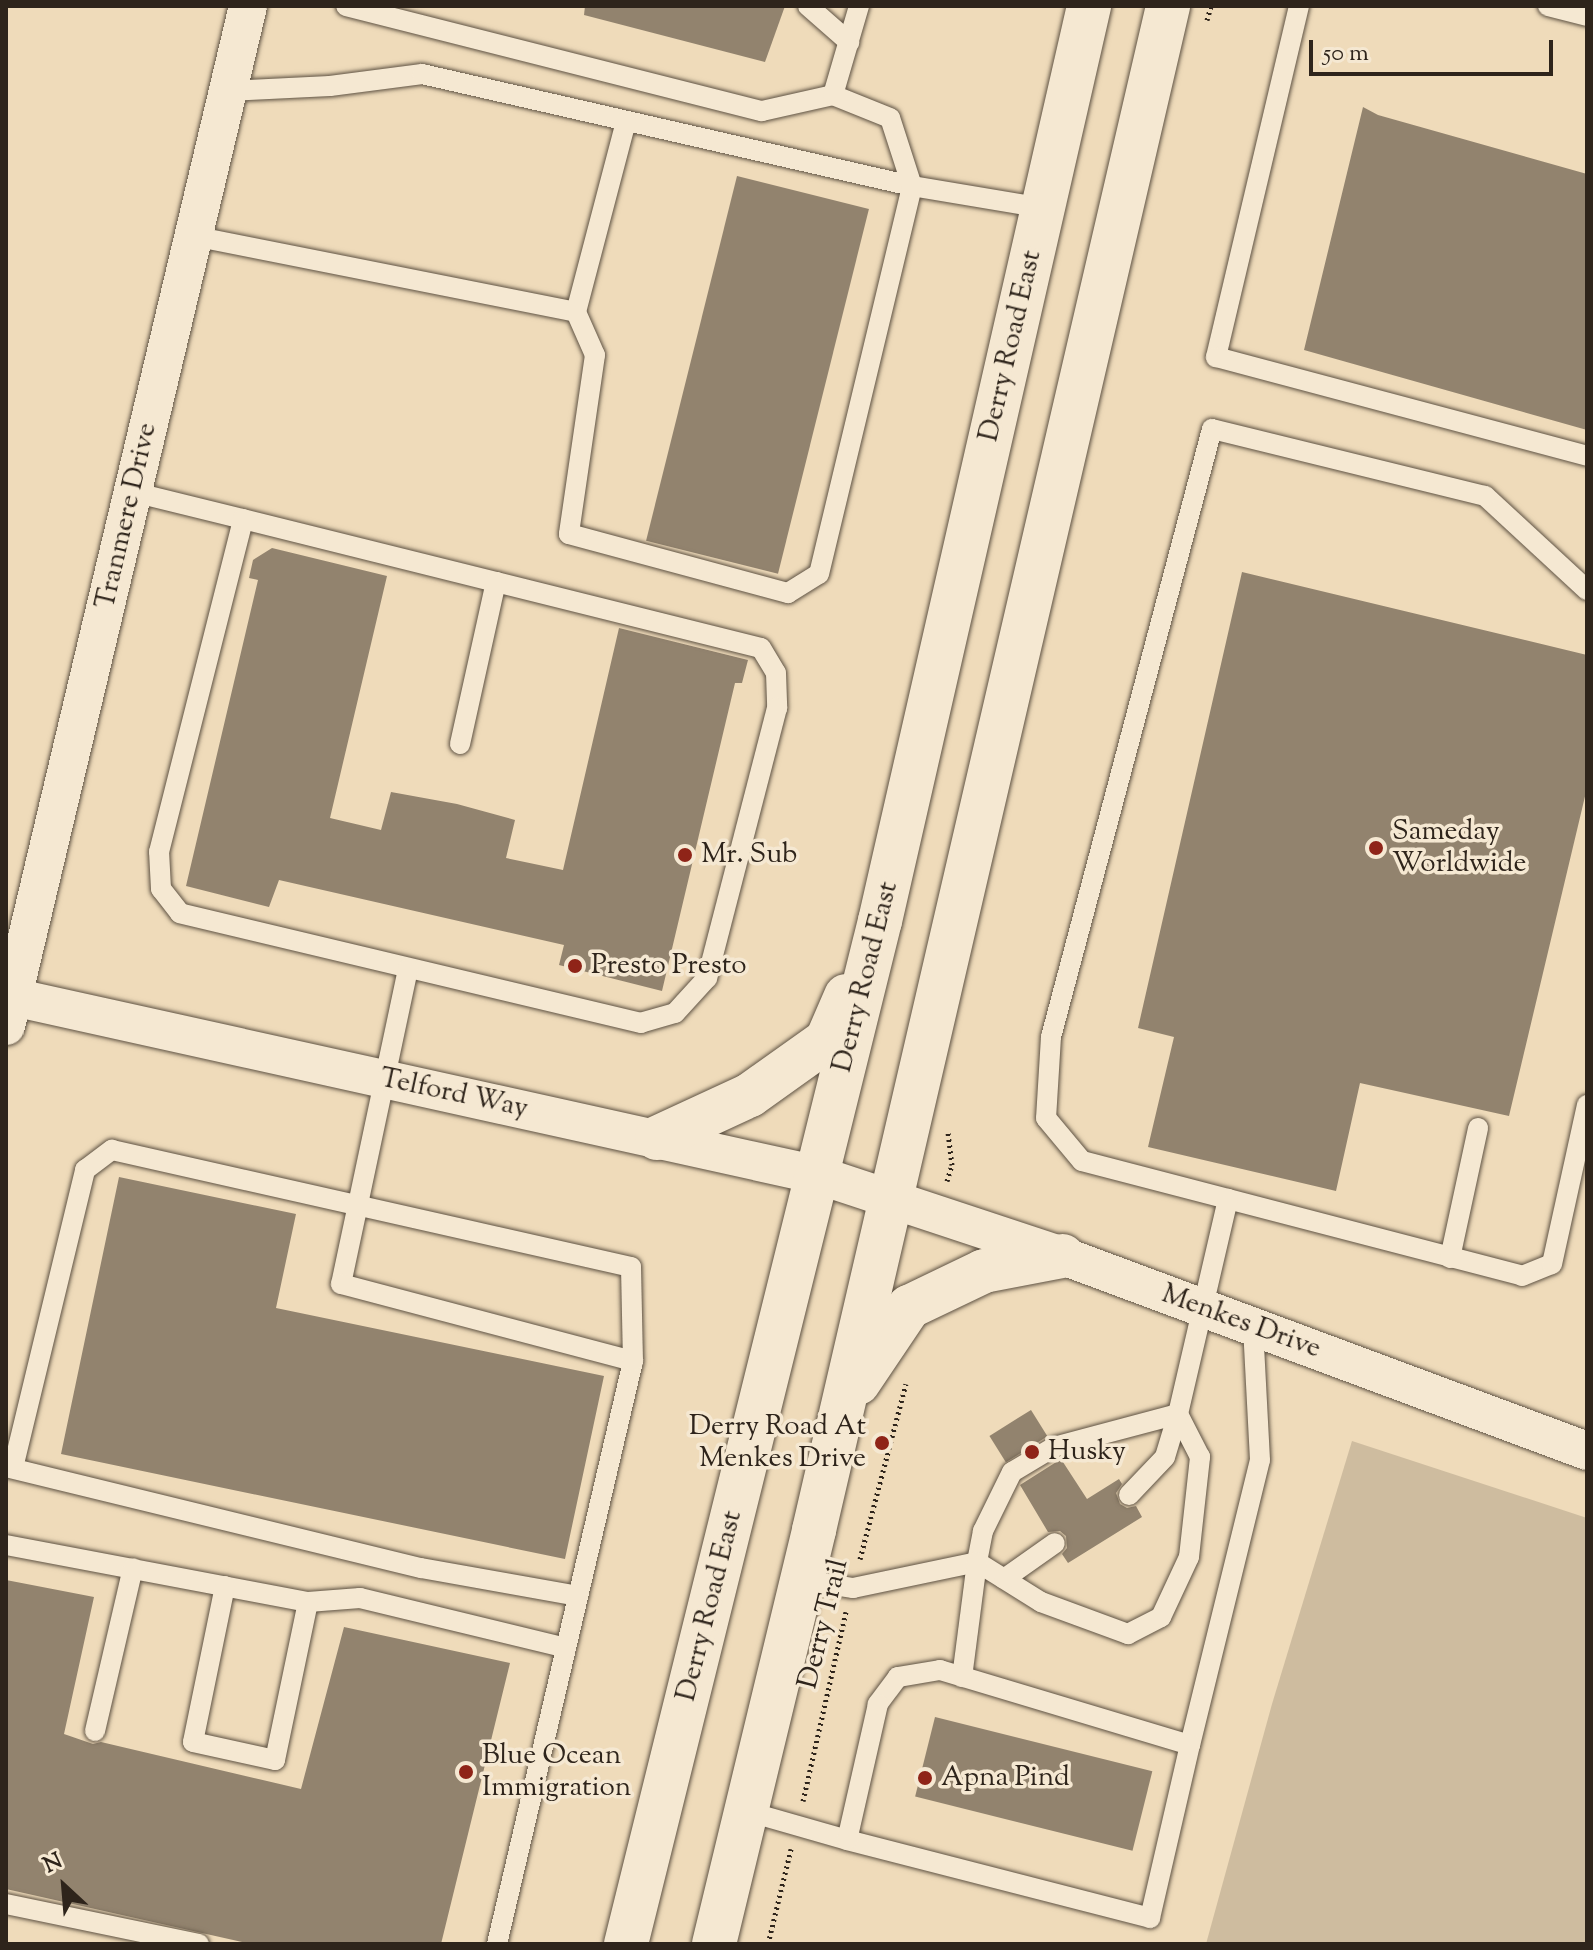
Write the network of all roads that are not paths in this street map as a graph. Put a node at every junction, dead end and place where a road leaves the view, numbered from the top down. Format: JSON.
{"nodes":[{"id":1,"x":248,"y":6,"type":"edge"},
{"id":2,"x":808,"y":6,"type":"edge"},
{"id":3,"x":859,"y":6,"type":"edge"},
{"id":4,"x":1089,"y":6,"type":"edge"},
{"id":5,"x":1168,"y":6,"type":"edge"},
{"id":6,"x":1299,"y":6,"type":"edge"},
{"id":7,"x":1548,"y":6,"type":"edge"},
{"id":8,"x":358,"y":7,"type":"edge"},
{"id":9,"x":1587,"y":16,"type":"edge"},
{"id":10,"x":849,"y":42,"type":"junction"},
{"id":11,"x":228,"y":91,"type":"junction"},
{"id":12,"x":833,"y":95,"type":"junction"},
{"id":13,"x":626,"y":121,"type":"junction"},
{"id":14,"x":912,"y":186,"type":"junction"},
{"id":15,"x":1043,"y":208,"type":"junction"},
{"id":16,"x":193,"y":236,"type":"junction"},
{"id":17,"x":576,"y":312,"type":"junction"},
{"id":18,"x":1587,"y":456,"type":"edge"},
{"id":19,"x":133,"y":492,"type":"junction"},
{"id":20,"x":243,"y":519,"type":"junction"},
{"id":21,"x":496,"y":582,"type":"junction"},
{"id":22,"x":1587,"y":590,"type":"edge"},
{"id":23,"x":460,"y":744,"type":"dead end"},
{"id":24,"x":880,"y":921,"type":"junction"},
{"id":25,"x":408,"y":969,"type":"junction"},
{"id":26,"x":10,"y":1012,"type":"edge"},
{"id":27,"x":385,"y":1079,"type":"junction"},
{"id":28,"x":1587,"y":1105,"type":"edge"},
{"id":29,"x":1478,"y":1128,"type":"dead end"},
{"id":30,"x":657,"y":1138,"type":"junction"},
{"id":31,"x":818,"y":1175,"type":"junction"},
{"id":32,"x":1228,"y":1199,"type":"junction"},
{"id":33,"x":891,"y":1201,"type":"junction"},
{"id":34,"x":357,"y":1208,"type":"junction"},
{"id":35,"x":1063,"y":1256,"type":"junction"},
{"id":36,"x":1450,"y":1258,"type":"junction"},
{"id":37,"x":1201,"y":1307,"type":"junction"},
{"id":38,"x":1253,"y":1327,"type":"junction"},
{"id":39,"x":633,"y":1361,"type":"junction"},
{"id":40,"x":842,"y":1409,"type":"junction"},
{"id":41,"x":1178,"y":1414,"type":"junction"},
{"id":42,"x":1587,"y":1451,"type":"edge"},
{"id":43,"x":9,"y":1468,"type":"edge"},
{"id":44,"x":1129,"y":1495,"type":"dead end"},
{"id":45,"x":1055,"y":1543,"type":"dead end"},
{"id":46,"x":6,"y":1545,"type":"edge"},
{"id":47,"x":977,"y":1562,"type":"junction"},
{"id":48,"x":133,"y":1568,"type":"junction"},
{"id":49,"x":1004,"y":1579,"type":"junction"},
{"id":50,"x":802,"y":1580,"type":"junction"},
{"id":51,"x":225,"y":1586,"type":"junction"},
{"id":52,"x":578,"y":1596,"type":"junction"},
{"id":53,"x":308,"y":1602,"type":"junction"},
{"id":54,"x":566,"y":1648,"type":"junction"},
{"id":55,"x":962,"y":1677,"type":"junction"},
{"id":56,"x":95,"y":1731,"type":"dead end"},
{"id":57,"x":1190,"y":1745,"type":"junction"},
{"id":58,"x":746,"y":1811,"type":"junction"},
{"id":59,"x":847,"y":1840,"type":"junction"},
{"id":60,"x":6,"y":1904,"type":"edge"},
{"id":61,"x":199,"y":1944,"type":"edge"},
{"id":62,"x":497,"y":1944,"type":"edge"},
{"id":63,"x":626,"y":1944,"type":"edge"},
{"id":64,"x":714,"y":1944,"type":"edge"}],
"edges":[{"from":1,"to":11,"type":"street","name":"Tranmere Drive"},
{"from":2,"to":10,"type":"lane"},
{"from":3,"to":10,"type":"lane"},
{"from":4,"to":15,"type":"main road","name":"Derry Road East"},
{"from":5,"to":33,"type":"main road"},
{"from":6,"to":18,"type":"lane"},
{"from":7,"to":9,"type":"lane"},
{"from":8,"to":12,"type":"lane"},
{"from":10,"to":12,"type":"lane"},
{"from":11,"to":13,"type":"lane"},
{"from":11,"to":16,"type":"street","name":"Tranmere Drive"},
{"from":12,"to":14,"type":"lane"},
{"from":13,"to":14,"type":"lane"},
{"from":13,"to":17,"type":"lane"},
{"from":14,"to":15,"type":"lane"},
{"from":14,"to":17,"type":"lane"},
{"from":15,"to":24,"type":"main road","name":"Derry Road East"},
{"from":16,"to":17,"type":"lane"},
{"from":16,"to":19,"type":"street","name":"Tranmere Drive"},
{"from":19,"to":20,"type":"lane"},
{"from":19,"to":26,"type":"street","name":"Tranmere Drive"},
{"from":20,"to":21,"type":"lane"},
{"from":20,"to":25,"type":"lane"},
{"from":21,"to":23,"type":"lane"},
{"from":21,"to":25,"type":"lane"},
{"from":22,"to":32,"type":"lane"},
{"from":24,"to":30,"type":"main road"},
{"from":24,"to":31,"type":"main road","name":"Derry Road East"},
{"from":25,"to":27,"type":"lane"},
{"from":26,"to":27,"type":"street","name":"Telford Way"},
{"from":27,"to":30,"type":"street","name":"Telford Way"},
{"from":27,"to":34,"type":"lane"},
{"from":28,"to":36,"type":"lane"},
{"from":29,"to":36,"type":"lane"},
{"from":30,"to":31,"type":"street","name":"Telford Way"},
{"from":31,"to":33,"type":"street","name":"Telford Way"},
{"from":31,"to":63,"type":"main road","name":"Derry Road East"},
{"from":32,"to":36,"type":"lane"},
{"from":32,"to":37,"type":"lane"},
{"from":33,"to":35,"type":"street","name":"Menkes Drive"},
{"from":33,"to":40,"type":"main road"},
{"from":34,"to":39,"type":"lane"},
{"from":34,"to":39,"type":"lane"},
{"from":34,"to":43,"type":"lane"},
{"from":35,"to":37,"type":"street","name":"Menkes Drive"},
{"from":35,"to":40,"type":"main road"},
{"from":37,"to":38,"type":"street","name":"Menkes Drive"},
{"from":37,"to":41,"type":"lane"},
{"from":38,"to":42,"type":"street","name":"Menkes Drive"},
{"from":38,"to":57,"type":"lane"},
{"from":39,"to":52,"type":"lane"},
{"from":40,"to":50,"type":"main road"},
{"from":41,"to":44,"type":"lane"},
{"from":41,"to":47,"type":"lane"},
{"from":41,"to":49,"type":"lane"},
{"from":43,"to":52,"type":"lane"},
{"from":45,"to":49,"type":"lane"},
{"from":46,"to":48,"type":"lane"},
{"from":47,"to":49,"type":"lane"},
{"from":47,"to":50,"type":"lane"},
{"from":47,"to":55,"type":"lane"},
{"from":48,"to":51,"type":"lane"},
{"from":48,"to":56,"type":"lane"},
{"from":50,"to":58,"type":"main road"},
{"from":51,"to":53,"type":"lane"},
{"from":51,"to":53,"type":"lane"},
{"from":52,"to":54,"type":"lane"},
{"from":53,"to":54,"type":"lane"},
{"from":54,"to":62,"type":"lane"},
{"from":55,"to":57,"type":"lane"},
{"from":55,"to":59,"type":"lane"},
{"from":57,"to":59,"type":"lane"},
{"from":58,"to":59,"type":"lane"},
{"from":58,"to":64,"type":"main road"},
{"from":60,"to":61,"type":"lane"}]}
